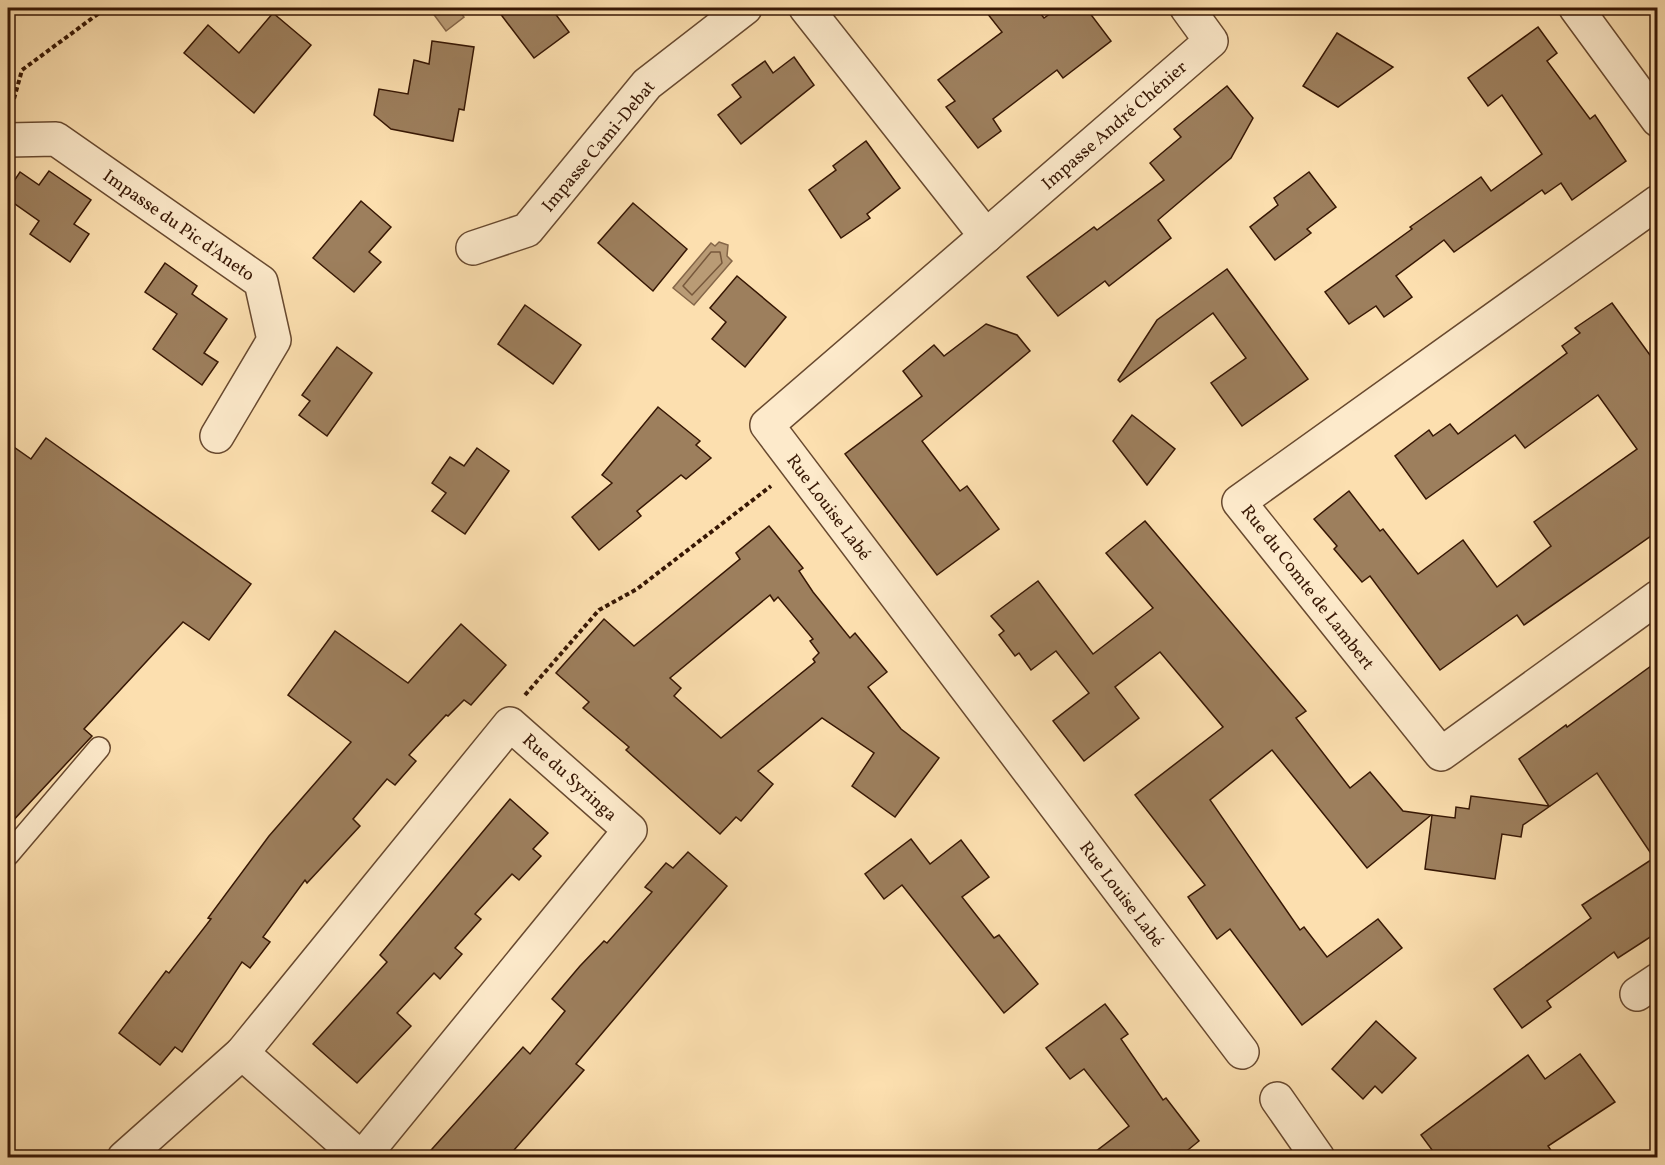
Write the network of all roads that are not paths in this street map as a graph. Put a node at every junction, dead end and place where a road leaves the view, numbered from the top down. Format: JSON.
{"nodes":[{"id":1,"x":745,"y":8,"type":"edge"},
{"id":2,"x":806,"y":8,"type":"edge"},
{"id":3,"x":1187,"y":8,"type":"edge"},
{"id":4,"x":1576,"y":8,"type":"edge"},
{"id":5,"x":1658,"y":120,"type":"edge"},
{"id":6,"x":9,"y":127,"type":"edge"},
{"id":7,"x":1658,"y":202,"type":"edge"},
{"id":8,"x":986,"y":236,"type":"junction"},
{"id":9,"x":473,"y":248,"type":"dead end"},
{"id":10,"x":217,"y":436,"type":"dead end"},
{"id":11,"x":1658,"y":597,"type":"edge"},
{"id":12,"x":99,"y":748,"type":"dead end"},
{"id":13,"x":8,"y":855,"type":"edge"},
{"id":14,"x":1242,"y":1052,"type":"dead end"},
{"id":15,"x":242,"y":1053,"type":"junction"},
{"id":16,"x":1277,"y":1099,"type":"dead end"},
{"id":17,"x":124,"y":1158,"type":"edge"},
{"id":18,"x":361,"y":1158,"type":"edge"},
{"id":19,"x":1318,"y":1158,"type":"edge"}],
"edges":[{"from":1,"to":9,"type":"street","name":"Impasse Cami-Debat"},
{"from":2,"to":8,"type":"street"},
{"from":3,"to":8,"type":"street","name":"Impasse André Chénier"},
{"from":4,"to":5,"type":"street"},
{"from":6,"to":10,"type":"street","name":"Impasse du Pic d'Aneto"},
{"from":7,"to":11,"type":"street","name":"Rue du Comte de Lambert"},
{"from":8,"to":14,"type":"street","name":"Rue Louise Labé"},
{"from":12,"to":13,"type":"lane"},
{"from":15,"to":17,"type":"street","name":"Rue du Syringa"},
{"from":15,"to":18,"type":"street","name":"Rue du Syringa"},
{"from":15,"to":18,"type":"street","name":"Rue du Syringa"},
{"from":16,"to":19,"type":"street"}]}
